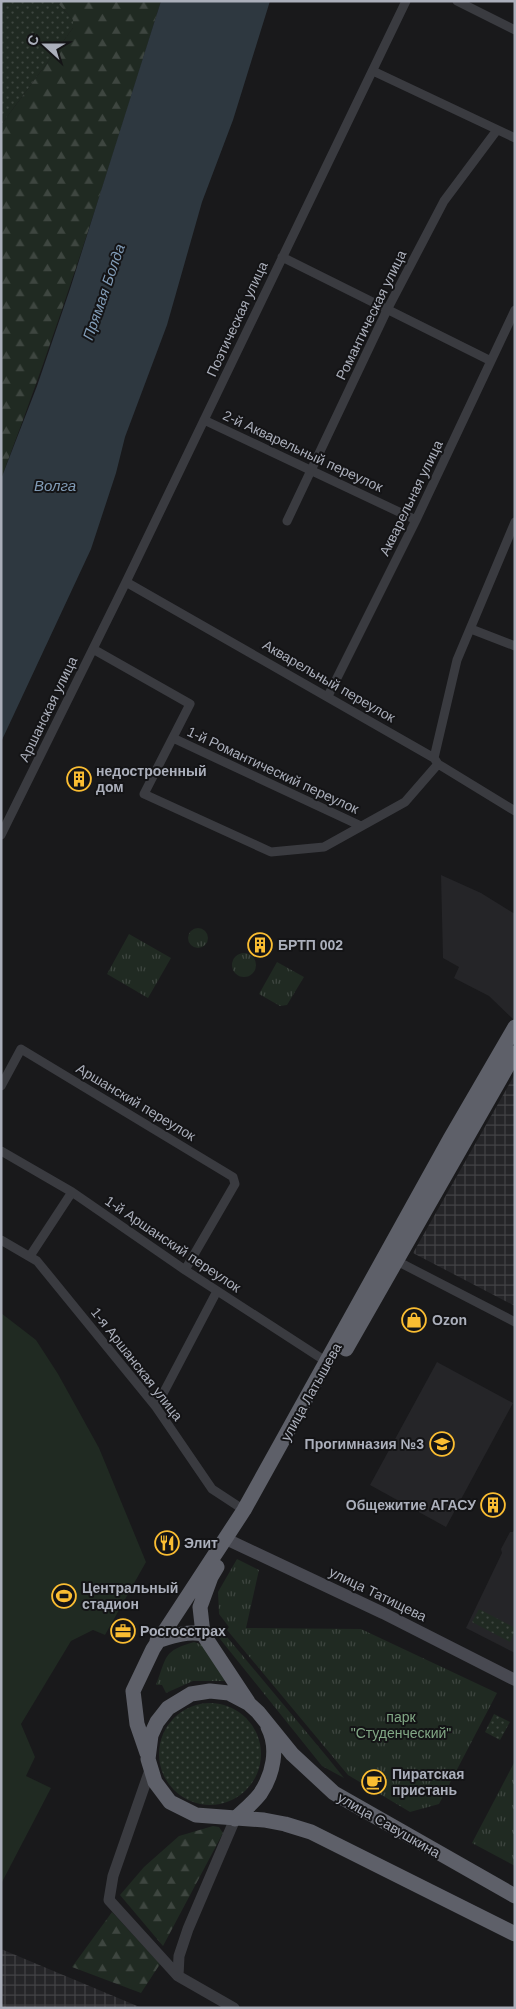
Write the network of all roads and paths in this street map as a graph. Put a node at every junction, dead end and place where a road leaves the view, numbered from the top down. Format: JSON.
{"nodes":[{"id":1,"x":406,"y":1,"type":"edge"},
{"id":2,"x":457,"y":1,"type":"edge"},
{"id":3,"x":515,"y":30,"type":"edge"},
{"id":4,"x":373,"y":71,"type":"junction"},
{"id":5,"x":497,"y":130,"type":"junction"},
{"id":6,"x":515,"y":138,"type":"edge"},
{"id":7,"x":282,"y":257,"type":"junction"},
{"id":8,"x":388,"y":310,"type":"junction"},
{"id":9,"x":515,"y":310,"type":"edge"},
{"id":10,"x":491,"y":361,"type":"junction"},
{"id":11,"x":204,"y":420,"type":"junction"},
{"id":12,"x":311,"y":471,"type":"junction"},
{"id":13,"x":416,"y":520,"type":"junction"},
{"id":14,"x":287,"y":521,"type":"dead end"},
{"id":15,"x":515,"y":522,"type":"edge"},
{"id":16,"x":126,"y":582,"type":"junction"},
{"id":17,"x":470,"y":629,"type":"junction"},
{"id":18,"x":515,"y":646,"type":"edge"},
{"id":19,"x":93,"y":648,"type":"junction"},
{"id":20,"x":328,"y":696,"type":"junction"},
{"id":21,"x":173,"y":738,"type":"junction"},
{"id":22,"x":436,"y":761,"type":"junction"},
{"id":23,"x":515,"y":811,"type":"edge"},
{"id":24,"x":361,"y":826,"type":"junction"},
{"id":25,"x":1,"y":835,"type":"edge"},
{"id":26,"x":515,"y":1026,"type":"edge"},
{"id":27,"x":515,"y":1054,"type":"edge"},
{"id":28,"x":1,"y":1086,"type":"edge"},
{"id":29,"x":1,"y":1151,"type":"edge"},
{"id":30,"x":72,"y":1192,"type":"junction"},
{"id":31,"x":1,"y":1240,"type":"edge"},
{"id":32,"x":30,"y":1256,"type":"junction"},
{"id":33,"x":392,"y":1258,"type":"junction"},
{"id":34,"x":185,"y":1270,"type":"junction"},
{"id":35,"x":217,"y":1291,"type":"junction"},
{"id":36,"x":515,"y":1322,"type":"edge"},
{"id":37,"x":328,"y":1362,"type":"junction"},
{"id":38,"x":156,"y":1407,"type":"junction"},
{"id":39,"x":244,"y":1510,"type":"junction"},
{"id":40,"x":229,"y":1540,"type":"junction"},
{"id":41,"x":203,"y":1634,"type":"junction"},
{"id":42,"x":157,"y":1641,"type":"junction"},
{"id":43,"x":515,"y":1680,"type":"edge"},
{"id":44,"x":253,"y":1707,"type":"junction"},
{"id":45,"x":150,"y":1763,"type":"junction"},
{"id":46,"x":235,"y":1819,"type":"junction"},
{"id":47,"x":515,"y":1896,"type":"edge"},
{"id":48,"x":515,"y":1934,"type":"edge"},
{"id":49,"x":178,"y":1976,"type":"junction"},
{"id":50,"x":234,"y":2008,"type":"edge"}],
"edges":[{"from":1,"to":4,"type":"street","name":"Поэтическая улица"},
{"from":2,"to":3,"type":"street"},
{"from":4,"to":5,"type":"street"},
{"from":4,"to":7,"type":"street","name":"Поэтическая улица"},
{"from":5,"to":6,"type":"street"},
{"from":5,"to":8,"type":"street","name":"Романтическая улица"},
{"from":7,"to":8,"type":"street"},
{"from":7,"to":11,"type":"street","name":"Поэтическая улица"},
{"from":8,"to":10,"type":"street"},
{"from":8,"to":12,"type":"street","name":"Романтическая улица"},
{"from":9,"to":10,"type":"street","name":"Акварельная улица"},
{"from":10,"to":13,"type":"street","name":"Акварельная улица"},
{"from":11,"to":12,"type":"street","name":"2-й Акварельный переулок"},
{"from":11,"to":16,"type":"street","name":"Поэтическая улица"},
{"from":12,"to":13,"type":"street","name":"2-й Акварельный переулок"},
{"from":12,"to":14,"type":"street","name":"Романтическая улица"},
{"from":13,"to":20,"type":"street","name":"Акварельная улица"},
{"from":15,"to":17,"type":"street"},
{"from":16,"to":19,"type":"street","name":"Поэтическая улица"},
{"from":16,"to":20,"type":"street","name":"Акварельный переулок"},
{"from":17,"to":18,"type":"street"},
{"from":17,"to":22,"type":"street"},
{"from":19,"to":21,"type":"street"},
{"from":19,"to":25,"type":"street","name":"Аршанская улица"},
{"from":20,"to":22,"type":"street","name":"Акварельный переулок"},
{"from":21,"to":24,"type":"street","name":"1-й Романтический переулок"},
{"from":21,"to":24,"type":"street"},
{"from":22,"to":23,"type":"street","name":"Акварельный переулок"},
{"from":22,"to":24,"type":"street"},
{"from":26,"to":33,"type":"highway","name":"улица Латышева"},
{"from":27,"to":33,"type":"highway","name":"улица Латышева"},
{"from":28,"to":34,"type":"street","name":"Аршанский переулок"},
{"from":29,"to":30,"type":"street","name":"1-й Аршанский переулок"},
{"from":30,"to":32,"type":"street"},
{"from":30,"to":34,"type":"street","name":"1-й Аршанский переулок"},
{"from":31,"to":32,"type":"street","name":"1-я Аршанская улица"},
{"from":32,"to":38,"type":"street","name":"1-я Аршанская улица"},
{"from":33,"to":36,"type":"street"},
{"from":33,"to":37,"type":"highway","name":"улица Латышева"},
{"from":33,"to":40,"type":"highway","name":"улица Латышева"},
{"from":34,"to":35,"type":"street","name":"1-й Аршанский переулок"},
{"from":35,"to":37,"type":"street","name":"1-й Аршанский переулок"},
{"from":35,"to":38,"type":"street"},
{"from":37,"to":39,"type":"highway","name":"улица Латышева"},
{"from":38,"to":39,"type":"street","name":"1-я Аршанская улица"},
{"from":39,"to":40,"type":"highway","name":"улица Латышева"},
{"from":40,"to":41,"type":"highway","name":"улица Латышева"},
{"from":40,"to":42,"type":"highway","name":"улица Латышева"},
{"from":40,"to":43,"type":"main road","name":"улица Татищева"},
{"from":41,"to":42,"type":"highway"},
{"from":41,"to":44,"type":"highway","name":"улица Латышева"},
{"from":42,"to":45,"type":"highway","name":"улица Латышева"},
{"from":44,"to":45,"type":"highway","name":"улица Савушкина"},
{"from":44,"to":46,"type":"highway"},
{"from":44,"to":47,"type":"highway","name":"улица Савушкина"},
{"from":45,"to":46,"type":"highway"},
{"from":45,"to":49,"type":"street"},
{"from":46,"to":48,"type":"highway"},
{"from":46,"to":49,"type":"street"},
{"from":49,"to":50,"type":"street"}]}
